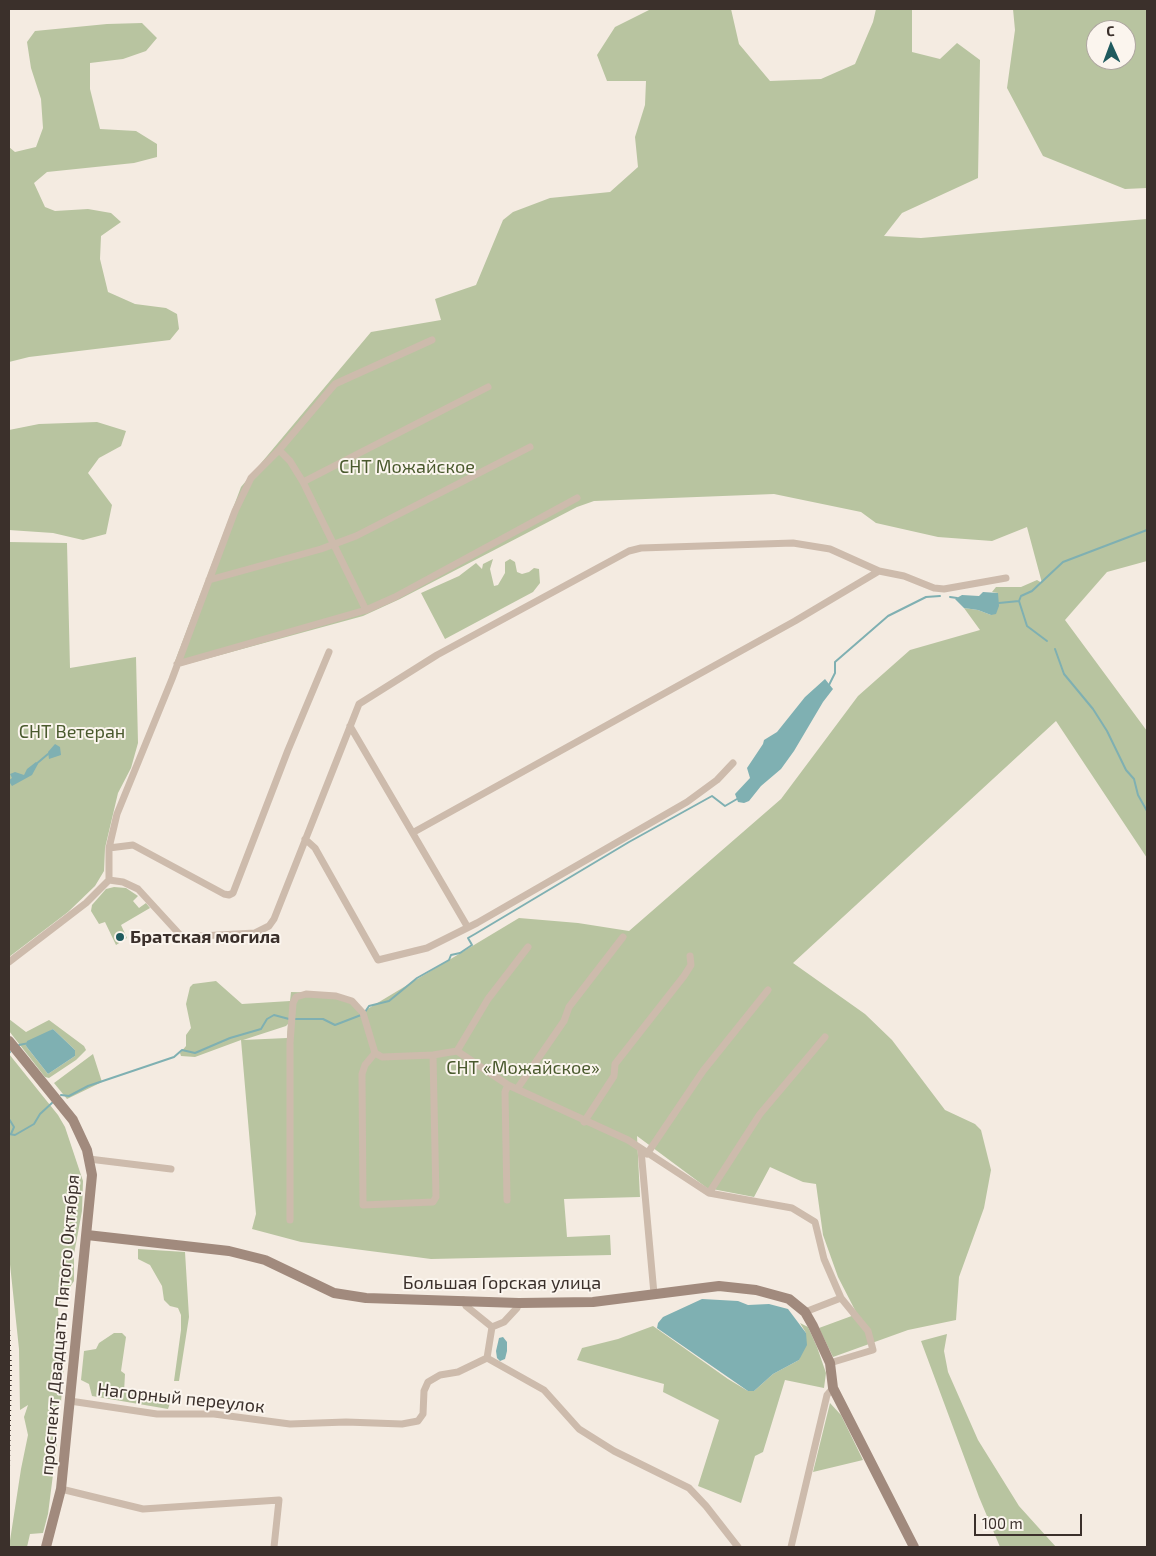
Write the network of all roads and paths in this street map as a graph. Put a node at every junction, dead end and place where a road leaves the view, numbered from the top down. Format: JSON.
{"nodes":[{"id":1,"x":432,"y":340,"type":"dead end"},
{"id":2,"x":488,"y":387,"type":"dead end"},
{"id":3,"x":530,"y":447,"type":"dead end"},
{"id":4,"x":279,"y":450,"type":"junction"},
{"id":5,"x":303,"y":482,"type":"junction"},
{"id":6,"x":577,"y":498,"type":"dead end"},
{"id":7,"x":334,"y":545,"type":"junction"},
{"id":8,"x":879,"y":571,"type":"junction"},
{"id":9,"x":1006,"y":578,"type":"dead end"},
{"id":10,"x":209,"y":580,"type":"junction"},
{"id":11,"x":366,"y":610,"type":"junction"},
{"id":12,"x":329,"y":652,"type":"dead end"},
{"id":13,"x":177,"y":664,"type":"junction"},
{"id":14,"x":350,"y":726,"type":"junction"},
{"id":15,"x":733,"y":763,"type":"dead end"},
{"id":16,"x":414,"y":832,"type":"junction"},
{"id":17,"x":305,"y":839,"type":"junction"},
{"id":18,"x":109,"y":848,"type":"junction"},
{"id":19,"x":109,"y":880,"type":"junction"},
{"id":20,"x":467,"y":926,"type":"junction"},
{"id":21,"x":623,"y":937,"type":"dead end"},
{"id":22,"x":528,"y":947,"type":"dead end"},
{"id":23,"x":690,"y":956,"type":"dead end"},
{"id":24,"x":9,"y":962,"type":"edge"},
{"id":25,"x":768,"y":990,"type":"dead end"},
{"id":26,"x":825,"y":1037,"type":"dead end"},
{"id":27,"x":9,"y":1041,"type":"edge"},
{"id":28,"x":457,"y":1051,"type":"junction"},
{"id":29,"x":375,"y":1053,"type":"junction"},
{"id":30,"x":433,"y":1055,"type":"junction"},
{"id":31,"x":508,"y":1085,"type":"junction"},
{"id":32,"x":517,"y":1089,"type":"junction"},
{"id":33,"x":584,"y":1122,"type":"junction"},
{"id":34,"x":644,"y":1152,"type":"junction"},
{"id":35,"x":89,"y":1159,"type":"junction"},
{"id":36,"x":171,"y":1169,"type":"dead end"},
{"id":37,"x":709,"y":1193,"type":"junction"},
{"id":38,"x":507,"y":1200,"type":"dead end"},
{"id":39,"x":290,"y":1220,"type":"dead end"},
{"id":40,"x":87,"y":1235,"type":"junction"},
{"id":41,"x":654,"y":1294,"type":"junction"},
{"id":42,"x":841,"y":1298,"type":"junction"},
{"id":43,"x":463,"y":1300,"type":"junction"},
{"id":44,"x":519,"y":1303,"type":"junction"},
{"id":45,"x":805,"y":1312,"type":"junction"},
{"id":46,"x":492,"y":1327,"type":"junction"},
{"id":47,"x":487,"y":1358,"type":"junction"},
{"id":48,"x":830,"y":1363,"type":"junction"},
{"id":49,"x":834,"y":1388,"type":"junction"},
{"id":50,"x":70,"y":1401,"type":"junction"},
{"id":51,"x":61,"y":1489,"type":"junction"},
{"id":52,"x":46,"y":1547,"type":"edge"},
{"id":53,"x":274,"y":1547,"type":"edge"},
{"id":54,"x":738,"y":1547,"type":"edge"},
{"id":55,"x":791,"y":1547,"type":"edge"},
{"id":56,"x":914,"y":1547,"type":"edge"}],
"edges":[{"from":1,"to":4,"type":"street"},
{"from":2,"to":5,"type":"street"},
{"from":3,"to":7,"type":"street"},
{"from":4,"to":5,"type":"street"},
{"from":4,"to":10,"type":"street"},
{"from":5,"to":7,"type":"street"},
{"from":6,"to":11,"type":"street"},
{"from":7,"to":10,"type":"street"},
{"from":7,"to":11,"type":"street"},
{"from":8,"to":9,"type":"street"},
{"from":8,"to":14,"type":"street"},
{"from":8,"to":16,"type":"street"},
{"from":10,"to":13,"type":"street"},
{"from":11,"to":13,"type":"street"},
{"from":12,"to":18,"type":"street"},
{"from":13,"to":18,"type":"street"},
{"from":14,"to":16,"type":"street"},
{"from":14,"to":17,"type":"street"},
{"from":15,"to":20,"type":"street"},
{"from":16,"to":20,"type":"street"},
{"from":17,"to":19,"type":"street"},
{"from":17,"to":20,"type":"street"},
{"from":18,"to":19,"type":"street"},
{"from":19,"to":24,"type":"street"},
{"from":21,"to":32,"type":"street"},
{"from":22,"to":28,"type":"street"},
{"from":23,"to":33,"type":"street"},
{"from":25,"to":34,"type":"street"},
{"from":26,"to":37,"type":"street"},
{"from":27,"to":35,"type":"street","name":"проспект Двадцать Пятого Октября"},
{"from":28,"to":30,"type":"street"},
{"from":28,"to":31,"type":"street"},
{"from":29,"to":30,"type":"street"},
{"from":29,"to":30,"type":"street"},
{"from":29,"to":39,"type":"street"},
{"from":31,"to":32,"type":"street"},
{"from":31,"to":38,"type":"street"},
{"from":32,"to":33,"type":"street"},
{"from":33,"to":34,"type":"street"},
{"from":34,"to":37,"type":"street"},
{"from":34,"to":41,"type":"street"},
{"from":35,"to":36,"type":"street"},
{"from":35,"to":40,"type":"street","name":"проспект Двадцать Пятого Октября"},
{"from":37,"to":42,"type":"street"},
{"from":40,"to":43,"type":"street","name":"Большая Горская улица"},
{"from":40,"to":50,"type":"street","name":"проспект Двадцать Пятого Октября"},
{"from":41,"to":44,"type":"street","name":"Большая Горская улица"},
{"from":41,"to":45,"type":"street","name":"Большая Горская улица"},
{"from":42,"to":45,"type":"street"},
{"from":42,"to":48,"type":"street"},
{"from":43,"to":44,"type":"street","name":"Большая Горская улица"},
{"from":43,"to":46,"type":"street"},
{"from":44,"to":46,"type":"street"},
{"from":45,"to":48,"type":"street"},
{"from":46,"to":47,"type":"street"},
{"from":47,"to":50,"type":"street","name":"Нагорный переулок"},
{"from":47,"to":54,"type":"street"},
{"from":48,"to":49,"type":"street"},
{"from":49,"to":55,"type":"street"},
{"from":49,"to":56,"type":"street"},
{"from":50,"to":51,"type":"street","name":"проспект Двадцать Пятого Октября"},
{"from":51,"to":52,"type":"street","name":"проспект Двадцать Пятого Октября"},
{"from":51,"to":53,"type":"street"}]}
